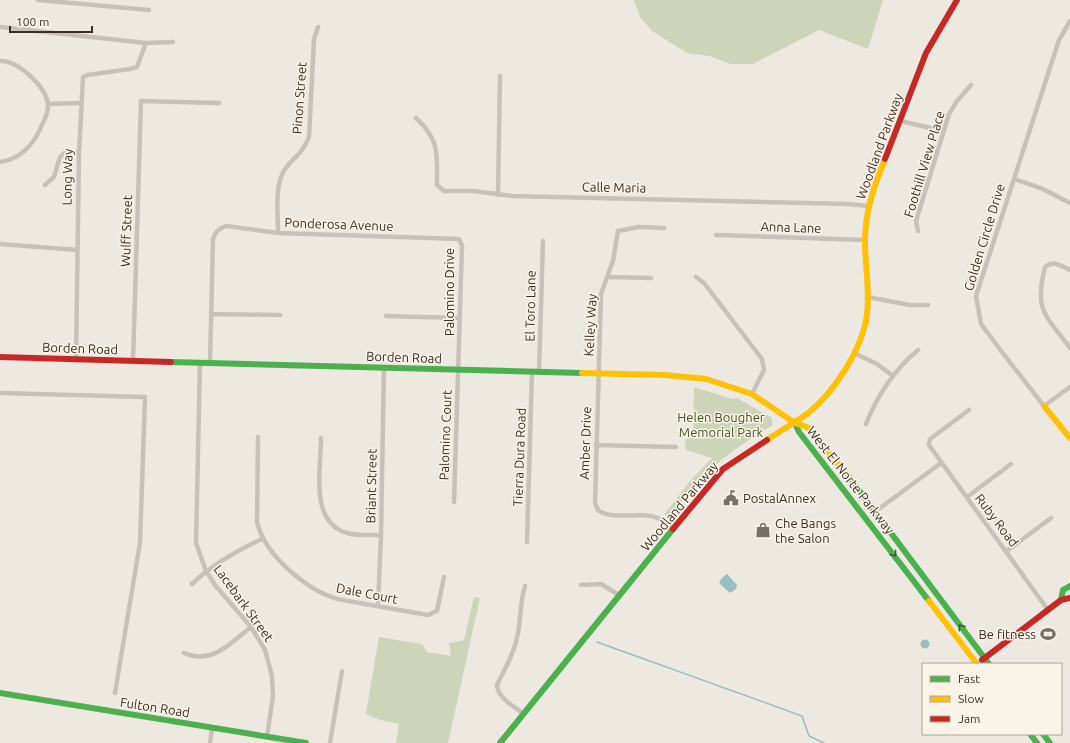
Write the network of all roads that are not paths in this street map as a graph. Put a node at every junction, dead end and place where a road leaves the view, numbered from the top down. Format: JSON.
{"nodes":[{"id":1,"x":38,"y":0,"type":"edge"},
{"id":2,"x":957,"y":0,"type":"edge"},
{"id":3,"x":149,"y":10,"type":"dead end"},
{"id":4,"x":1070,"y":21,"type":"edge"},
{"id":5,"x":0,"y":27,"type":"edge"},
{"id":6,"x":318,"y":27,"type":"dead end"},
{"id":7,"x":173,"y":42,"type":"dead end"},
{"id":8,"x":146,"y":43,"type":"junction"},
{"id":9,"x":0,"y":61,"type":"edge"},
{"id":10,"x":500,"y":76,"type":"dead end"},
{"id":11,"x":971,"y":85,"type":"dead end"},
{"id":12,"x":81,"y":103,"type":"junction"},
{"id":13,"x":219,"y":103,"type":"dead end"},
{"id":14,"x":48,"y":104,"type":"junction"},
{"id":15,"x":416,"y":118,"type":"dead end"},
{"id":16,"x":900,"y":121,"type":"junction"},
{"id":17,"x":944,"y":131,"type":"junction"},
{"id":18,"x":79,"y":153,"type":"junction"},
{"id":19,"x":0,"y":162,"type":"edge"},
{"id":20,"x":1014,"y":179,"type":"junction"},
{"id":21,"x":45,"y":185,"type":"dead end"},
{"id":22,"x":498,"y":195,"type":"junction"},
{"id":23,"x":1070,"y":203,"type":"edge"},
{"id":24,"x":868,"y":206,"type":"junction"},
{"id":25,"x":664,"y":228,"type":"dead end"},
{"id":26,"x":918,"y":231,"type":"dead end"},
{"id":27,"x":278,"y":233,"type":"junction"},
{"id":28,"x":716,"y":235,"type":"dead end"},
{"id":29,"x":458,"y":239,"type":"joint"},
{"id":30,"x":865,"y":240,"type":"junction"},
{"id":31,"x":543,"y":241,"type":"dead end"},
{"id":32,"x":0,"y":244,"type":"edge"},
{"id":33,"x":77,"y":250,"type":"junction"},
{"id":34,"x":1070,"y":270,"type":"edge"},
{"id":35,"x":607,"y":277,"type":"junction"},
{"id":36,"x":696,"y":277,"type":"dead end"},
{"id":37,"x":651,"y":278,"type":"dead end"},
{"id":38,"x":867,"y":297,"type":"junction"},
{"id":39,"x":928,"y":305,"type":"dead end"},
{"id":40,"x":211,"y":314,"type":"junction"},
{"id":41,"x":280,"y":316,"type":"dead end"},
{"id":42,"x":386,"y":316,"type":"dead end"},
{"id":43,"x":460,"y":318,"type":"junction"},
{"id":44,"x":1070,"y":348,"type":"edge"},
{"id":45,"x":918,"y":350,"type":"dead end"},
{"id":46,"x":854,"y":353,"type":"junction"},
{"id":47,"x":0,"y":357,"type":"edge"},
{"id":48,"x":76,"y":359,"type":"junction"},
{"id":49,"x":133,"y":361,"type":"junction"},
{"id":50,"x":200,"y":362,"type":"junction"},
{"id":51,"x":210,"y":363,"type":"junction"},
{"id":52,"x":384,"y":367,"type":"junction"},
{"id":53,"x":458,"y":369,"type":"junction"},
{"id":54,"x":532,"y":371,"type":"junction"},
{"id":55,"x":539,"y":372,"type":"junction"},
{"id":56,"x":599,"y":374,"type":"junction"},
{"id":57,"x":893,"y":376,"type":"junction"},
{"id":58,"x":1070,"y":387,"type":"edge"},
{"id":59,"x":0,"y":393,"type":"edge"},
{"id":60,"x":752,"y":394,"type":"junction"},
{"id":61,"x":1044,"y":406,"type":"junction"},
{"id":62,"x":969,"y":410,"type":"dead end"},
{"id":63,"x":795,"y":423,"type":"junction"},
{"id":64,"x":866,"y":424,"type":"dead end"},
{"id":65,"x":258,"y":437,"type":"dead end"},
{"id":66,"x":321,"y":438,"type":"dead end"},
{"id":67,"x":1070,"y":438,"type":"edge"},
{"id":68,"x":596,"y":445,"type":"junction"},
{"id":69,"x":676,"y":447,"type":"dead end"},
{"id":70,"x":941,"y":463,"type":"junction"},
{"id":71,"x":1011,"y":464,"type":"dead end"},
{"id":72,"x":967,"y":497,"type":"junction"},
{"id":73,"x":454,"y":502,"type":"dead end"},
{"id":74,"x":876,"y":512,"type":"junction"},
{"id":75,"x":1051,"y":518,"type":"dead end"},
{"id":76,"x":673,"y":528,"type":"junction"},
{"id":77,"x":381,"y":535,"type":"junction"},
{"id":78,"x":262,"y":539,"type":"junction"},
{"id":79,"x":528,"y":542,"type":"dead end"},
{"id":80,"x":1007,"y":551,"type":"junction"},
{"id":81,"x":206,"y":571,"type":"junction"},
{"id":82,"x":444,"y":577,"type":"dead end"},
{"id":83,"x":192,"y":584,"type":"dead end"},
{"id":84,"x":581,"y":585,"type":"dead end"},
{"id":85,"x":525,"y":586,"type":"dead end"},
{"id":86,"x":1070,"y":586,"type":"edge"},
{"id":87,"x":619,"y":595,"type":"junction"},
{"id":88,"x":1070,"y":598,"type":"edge"},
{"id":89,"x":1061,"y":600,"type":"junction"},
{"id":90,"x":378,"y":606,"type":"junction"},
{"id":91,"x":1048,"y":610,"type":"junction"},
{"id":92,"x":251,"y":627,"type":"junction"},
{"id":93,"x":184,"y":653,"type":"dead end"},
{"id":94,"x":985,"y":658,"type":"junction"},
{"id":95,"x":976,"y":663,"type":"edge"},
{"id":96,"x":978,"y":663,"type":"edge"},
{"id":97,"x":988,"y":663,"type":"edge"},
{"id":98,"x":342,"y":672,"type":"dead end"},
{"id":99,"x":0,"y":693,"type":"edge"},
{"id":100,"x":115,"y":693,"type":"dead end"},
{"id":101,"x":524,"y":714,"type":"junction"},
{"id":102,"x":212,"y":728,"type":"junction"},
{"id":103,"x":1031,"y":735,"type":"edge"},
{"id":104,"x":1044,"y":735,"type":"edge"},
{"id":105,"x":267,"y":737,"type":"junction"},
{"id":106,"x":210,"y":743,"type":"edge"},
{"id":107,"x":306,"y":743,"type":"edge"},
{"id":108,"x":330,"y":743,"type":"edge"},
{"id":109,"x":500,"y":743,"type":"edge"},
{"id":110,"x":1037,"y":743,"type":"edge"},
{"id":111,"x":1050,"y":743,"type":"edge"}],
"edges":[{"from":1,"to":3,"type":"street"},
{"from":2,"to":16,"type":"main road","name":"Woodland Parkway"},
{"from":4,"to":20,"type":"street","name":"Golden Circle Drive"},
{"from":5,"to":8,"type":"street"},
{"from":6,"to":27,"type":"street","name":"Pinon Street"},
{"from":7,"to":8,"type":"street"},
{"from":8,"to":12,"type":"street","name":"Long Way"},
{"from":9,"to":14,"type":"street"},
{"from":10,"to":22,"type":"street"},
{"from":11,"to":17,"type":"street","name":"Foothill View Place"},
{"from":12,"to":14,"type":"street"},
{"from":12,"to":18,"type":"street","name":"Long Way"},
{"from":13,"to":49,"type":"street","name":"Wulff Street"},
{"from":14,"to":19,"type":"street"},
{"from":15,"to":22,"type":"street","name":"Calle Maria"},
{"from":16,"to":17,"type":"street"},
{"from":16,"to":24,"type":"main road","name":"Woodland Parkway"},
{"from":17,"to":26,"type":"street","name":"Foothill View Place"},
{"from":18,"to":21,"type":"street"},
{"from":18,"to":33,"type":"street","name":"Long Way"},
{"from":20,"to":23,"type":"street"},
{"from":20,"to":61,"type":"street","name":"Golden Circle Drive"},
{"from":22,"to":24,"type":"street","name":"Calle Maria"},
{"from":24,"to":30,"type":"main road","name":"Woodland Parkway"},
{"from":25,"to":35,"type":"street","name":"Kelley Way"},
{"from":27,"to":29,"type":"street","name":"Ponderosa Avenue"},
{"from":27,"to":40,"type":"street","name":"Ponderosa Avenue"},
{"from":28,"to":30,"type":"street","name":"Anna Lane"},
{"from":29,"to":43,"type":"street","name":"Palomino Drive"},
{"from":30,"to":38,"type":"main road","name":"Woodland Parkway"},
{"from":31,"to":55,"type":"street","name":"El Toro Lane"},
{"from":32,"to":33,"type":"street"},
{"from":33,"to":48,"type":"street","name":"Long Way"},
{"from":34,"to":44,"type":"street"},
{"from":35,"to":37,"type":"street"},
{"from":35,"to":56,"type":"street","name":"Kelley Way"},
{"from":36,"to":60,"type":"street"},
{"from":38,"to":39,"type":"street"},
{"from":38,"to":46,"type":"main road","name":"Woodland Parkway"},
{"from":40,"to":41,"type":"street"},
{"from":40,"to":51,"type":"street"},
{"from":42,"to":43,"type":"street"},
{"from":43,"to":53,"type":"street","name":"Palomino Drive"},
{"from":45,"to":57,"type":"street"},
{"from":46,"to":57,"type":"street"},
{"from":46,"to":63,"type":"main road","name":"Woodland Parkway"},
{"from":47,"to":48,"type":"main road","name":"Borden Road"},
{"from":48,"to":49,"type":"main road","name":"Borden Road"},
{"from":49,"to":50,"type":"main road","name":"Borden Road"},
{"from":50,"to":51,"type":"main road","name":"Borden Road"},
{"from":50,"to":81,"type":"street","name":"Lacebark Street"},
{"from":51,"to":52,"type":"main road","name":"Borden Road"},
{"from":52,"to":53,"type":"main road","name":"Borden Road"},
{"from":52,"to":77,"type":"street","name":"Briant Street"},
{"from":53,"to":54,"type":"main road","name":"Borden Road"},
{"from":53,"to":73,"type":"street","name":"Palomino Court"},
{"from":54,"to":55,"type":"main road","name":"Borden Road"},
{"from":54,"to":79,"type":"street","name":"Tierra Dura Road"},
{"from":55,"to":56,"type":"main road","name":"Borden Road"},
{"from":56,"to":60,"type":"main road","name":"Borden Road"},
{"from":56,"to":68,"type":"street","name":"Amber Drive"},
{"from":57,"to":64,"type":"street"},
{"from":58,"to":61,"type":"street"},
{"from":59,"to":100,"type":"street"},
{"from":60,"to":63,"type":"main road","name":"Borden Road"},
{"from":61,"to":67,"type":"main road","name":"Golden Circle Drive"},
{"from":62,"to":70,"type":"street","name":"Ruby Road"},
{"from":63,"to":74,"type":"main road","name":"West El Norte Parkway"},
{"from":63,"to":76,"type":"main road","name":"Woodland Parkway"},
{"from":63,"to":95,"type":"main road","name":"West El Norte Parkway","one_way":true},
{"from":65,"to":78,"type":"street","name":"Dale Court"},
{"from":66,"to":77,"type":"street"},
{"from":68,"to":69,"type":"street"},
{"from":68,"to":76,"type":"street","name":"Amber Drive"},
{"from":70,"to":72,"type":"street","name":"Ruby Road"},
{"from":70,"to":74,"type":"street"},
{"from":71,"to":72,"type":"street"},
{"from":72,"to":80,"type":"street","name":"Ruby Road"},
{"from":94,"to":74,"type":"main road","name":"West El Norte Parkway","one_way":true},
{"from":75,"to":80,"type":"street"},
{"from":76,"to":87,"type":"main road","name":"Woodland Parkway"},
{"from":77,"to":90,"type":"street","name":"Briant Street"},
{"from":78,"to":81,"type":"street"},
{"from":78,"to":90,"type":"street","name":"Dale Court"},
{"from":80,"to":91,"type":"street","name":"Ruby Road"},
{"from":81,"to":83,"type":"street"},
{"from":81,"to":92,"type":"street","name":"Lacebark Street"},
{"from":82,"to":90,"type":"street","name":"Dale Court"},
{"from":84,"to":87,"type":"street"},
{"from":85,"to":101,"type":"street"},
{"from":86,"to":89,"type":"main road"},
{"from":87,"to":101,"type":"main road","name":"Woodland Parkway"},
{"from":88,"to":89,"type":"main road"},
{"from":89,"to":91,"type":"main road"},
{"from":91,"to":94,"type":"main road"},
{"from":92,"to":93,"type":"street"},
{"from":92,"to":105,"type":"street","name":"Lacebark Street"},
{"from":94,"to":96,"type":"main road"},
{"from":94,"to":97,"type":"main road","name":"West El Norte Parkway"},
{"from":98,"to":108,"type":"street"},
{"from":99,"to":102,"type":"main road","name":"Fulton Road"},
{"from":101,"to":109,"type":"main road","name":"Woodland Parkway"},
{"from":102,"to":105,"type":"main road","name":"Fulton Road"},
{"from":102,"to":106,"type":"street"},
{"from":103,"to":110,"type":"main road"},
{"from":104,"to":111,"type":"main road"},
{"from":105,"to":107,"type":"main road","name":"Fulton Road"}]}
